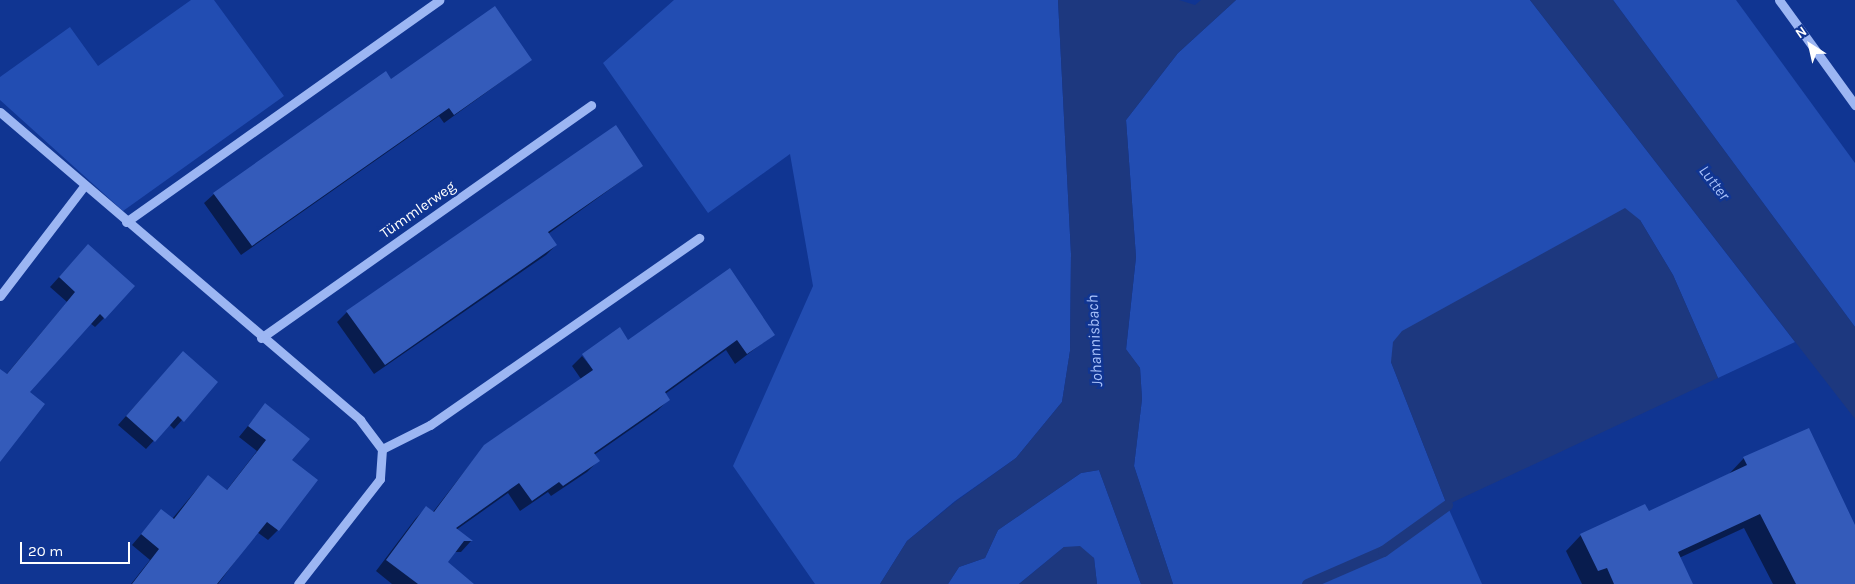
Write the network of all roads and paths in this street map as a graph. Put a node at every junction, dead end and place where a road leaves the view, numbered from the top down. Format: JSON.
{"nodes":[{"id":1,"x":439,"y":0,"type":"edge"},
{"id":2,"x":1779,"y":0,"type":"edge"},
{"id":3,"x":591,"y":104,"type":"dead end"},
{"id":4,"x":1855,"y":105,"type":"edge"},
{"id":5,"x":0,"y":112,"type":"edge"},
{"id":6,"x":84,"y":186,"type":"junction"},
{"id":7,"x":126,"y":222,"type":"junction"},
{"id":8,"x":699,"y":238,"type":"dead end"},
{"id":9,"x":0,"y":296,"type":"edge"},
{"id":10,"x":261,"y":338,"type":"junction"},
{"id":11,"x":382,"y":449,"type":"junction"},
{"id":12,"x":298,"y":584,"type":"edge"}],
"edges":[{"from":1,"to":7,"type":"street"},
{"from":2,"to":4,"type":"street"},
{"from":3,"to":10,"type":"street","name":"Tümmlerweg"},
{"from":5,"to":6,"type":"street"},
{"from":6,"to":7,"type":"street"},
{"from":6,"to":9,"type":"street"},
{"from":7,"to":10,"type":"street"},
{"from":8,"to":11,"type":"street"},
{"from":10,"to":11,"type":"street"},
{"from":11,"to":12,"type":"street"}]}
